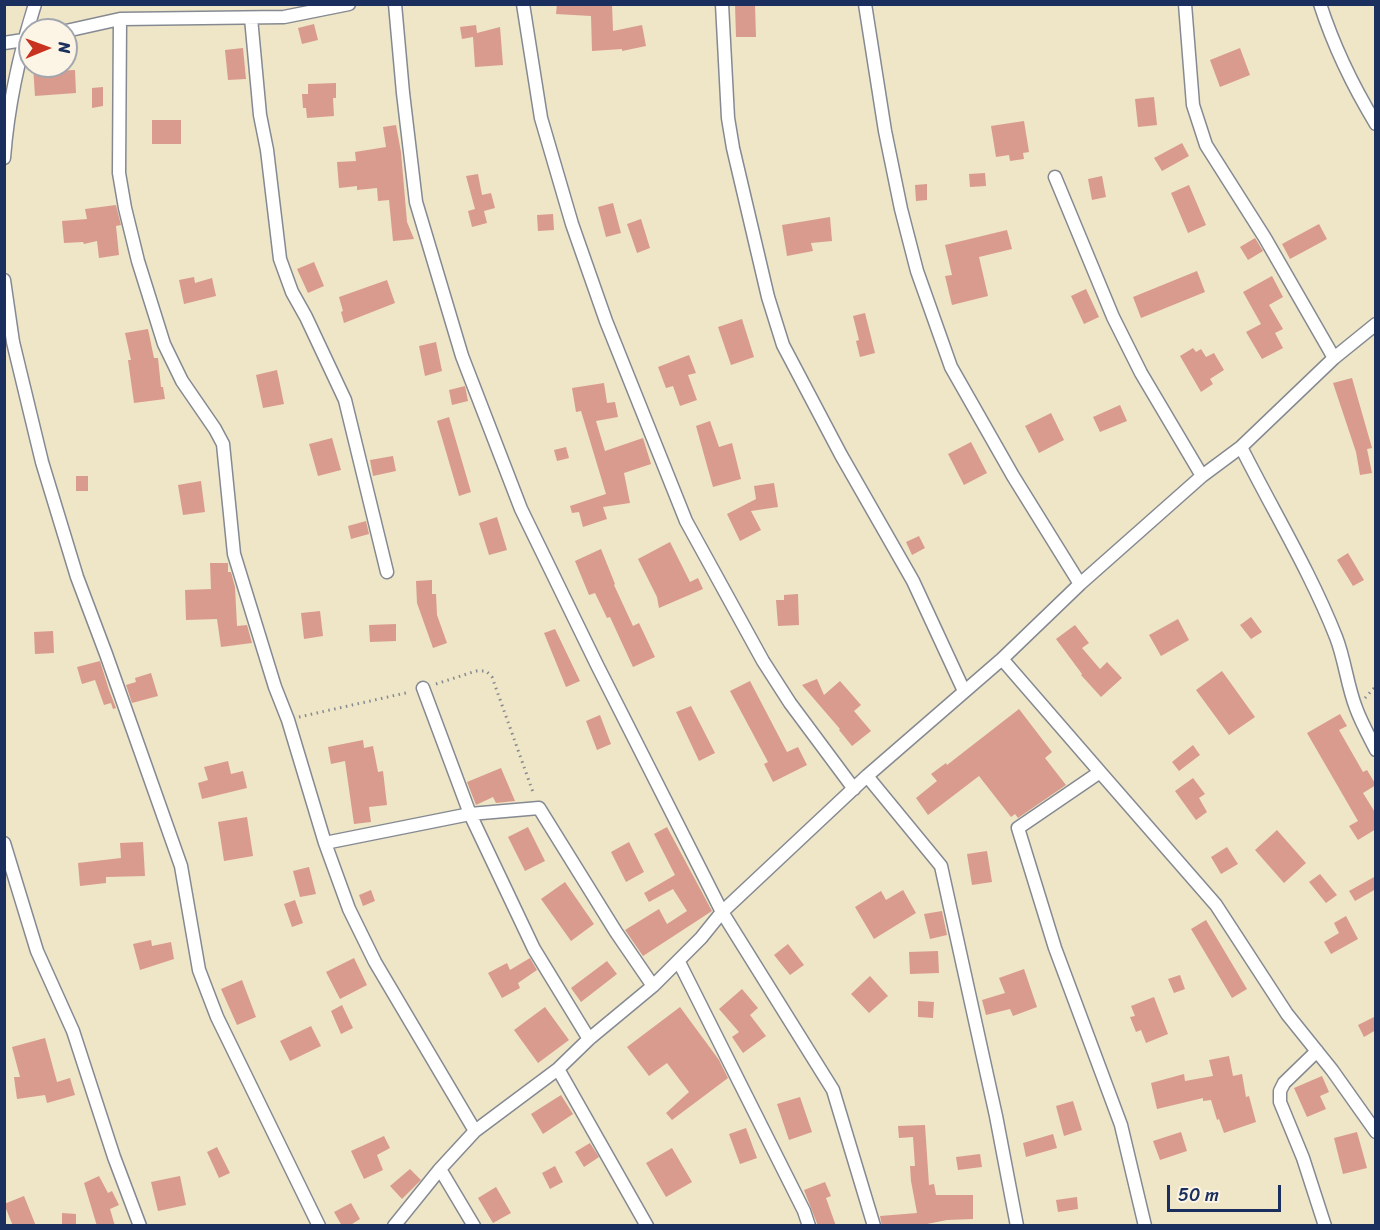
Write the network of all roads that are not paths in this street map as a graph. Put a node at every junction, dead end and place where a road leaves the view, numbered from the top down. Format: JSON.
{"nodes":[{"id":1,"x":349,"y":4,"type":"edge"},
{"id":2,"x":395,"y":4,"type":"edge"},
{"id":3,"x":523,"y":4,"type":"edge"},
{"id":4,"x":722,"y":4,"type":"edge"},
{"id":5,"x":866,"y":4,"type":"edge"},
{"id":6,"x":1185,"y":4,"type":"edge"},
{"id":7,"x":1320,"y":4,"type":"edge"},
{"id":8,"x":251,"y":18,"type":"junction"},
{"id":9,"x":120,"y":19,"type":"junction"},
{"id":10,"x":78,"y":28,"type":"edge"},
{"id":11,"x":18,"y":76,"type":"edge"},
{"id":12,"x":1376,"y":124,"type":"edge"},
{"id":13,"x":4,"y":158,"type":"edge"},
{"id":14,"x":1054,"y":177,"type":"dead end"},
{"id":15,"x":4,"y":280,"type":"edge"},
{"id":16,"x":1376,"y":324,"type":"edge"},
{"id":17,"x":1334,"y":358,"type":"junction"},
{"id":18,"x":1240,"y":447,"type":"junction"},
{"id":19,"x":1202,"y":476,"type":"junction"},
{"id":20,"x":387,"y":572,"type":"dead end"},
{"id":21,"x":1080,"y":584,"type":"junction"},
{"id":22,"x":1002,"y":659,"type":"junction"},
{"id":23,"x":423,"y":688,"type":"road end"},
{"id":24,"x":964,"y":691,"type":"junction"},
{"id":25,"x":1376,"y":750,"type":"edge"},
{"id":26,"x":1100,"y":772,"type":"junction"},
{"id":27,"x":867,"y":776,"type":"junction"},
{"id":28,"x":854,"y":789,"type":"junction"},
{"id":29,"x":470,"y":814,"type":"junction"},
{"id":30,"x":4,"y":843,"type":"edge"},
{"id":31,"x":325,"y":843,"type":"junction"},
{"id":32,"x":722,"y":912,"type":"junction"},
{"id":33,"x":679,"y":962,"type":"junction"},
{"id":34,"x":653,"y":986,"type":"junction"},
{"id":35,"x":589,"y":1039,"type":"junction"},
{"id":36,"x":1317,"y":1051,"type":"junction"},
{"id":37,"x":558,"y":1069,"type":"junction"},
{"id":38,"x":475,"y":1131,"type":"junction"},
{"id":39,"x":1376,"y":1132,"type":"edge"},
{"id":40,"x":440,"y":1169,"type":"junction"},
{"id":41,"x":140,"y":1226,"type":"edge"},
{"id":42,"x":319,"y":1226,"type":"edge"},
{"id":43,"x":394,"y":1226,"type":"edge"},
{"id":44,"x":474,"y":1226,"type":"edge"},
{"id":45,"x":647,"y":1226,"type":"edge"},
{"id":46,"x":808,"y":1226,"type":"edge"},
{"id":47,"x":874,"y":1226,"type":"edge"},
{"id":48,"x":1017,"y":1226,"type":"edge"},
{"id":49,"x":1145,"y":1226,"type":"edge"},
{"id":50,"x":1325,"y":1226,"type":"edge"}],
"edges":[{"from":1,"to":8,"type":"street"},
{"from":2,"to":32,"type":"street"},
{"from":3,"to":28,"type":"street"},
{"from":4,"to":24,"type":"street"},
{"from":5,"to":21,"type":"street"},
{"from":6,"to":17,"type":"street"},
{"from":7,"to":12,"type":"street"},
{"from":8,"to":9,"type":"street"},
{"from":8,"to":20,"type":"street"},
{"from":9,"to":10,"type":"street"},
{"from":9,"to":31,"type":"street"},
{"from":11,"to":13,"type":"street"},
{"from":14,"to":19,"type":"street"},
{"from":15,"to":42,"type":"street"},
{"from":16,"to":17,"type":"street"},
{"from":17,"to":18,"type":"street"},
{"from":18,"to":19,"type":"street"},
{"from":18,"to":25,"type":"street"},
{"from":19,"to":21,"type":"street"},
{"from":21,"to":22,"type":"street"},
{"from":22,"to":24,"type":"street"},
{"from":22,"to":26,"type":"street"},
{"from":23,"to":29,"type":"street"},
{"from":24,"to":27,"type":"street"},
{"from":26,"to":36,"type":"street"},
{"from":26,"to":49,"type":"street"},
{"from":27,"to":28,"type":"street"},
{"from":27,"to":48,"type":"street"},
{"from":28,"to":32,"type":"street"},
{"from":29,"to":31,"type":"street"},
{"from":29,"to":34,"type":"street"},
{"from":29,"to":35,"type":"street"},
{"from":30,"to":41,"type":"street"},
{"from":31,"to":38,"type":"street"},
{"from":32,"to":33,"type":"street"},
{"from":32,"to":47,"type":"street"},
{"from":33,"to":34,"type":"street"},
{"from":33,"to":46,"type":"street"},
{"from":34,"to":35,"type":"street"},
{"from":35,"to":37,"type":"street"},
{"from":36,"to":39,"type":"street"},
{"from":36,"to":50,"type":"street"},
{"from":37,"to":38,"type":"street"},
{"from":37,"to":45,"type":"street"},
{"from":38,"to":40,"type":"street"},
{"from":40,"to":43,"type":"street"},
{"from":40,"to":44,"type":"street"}]}
